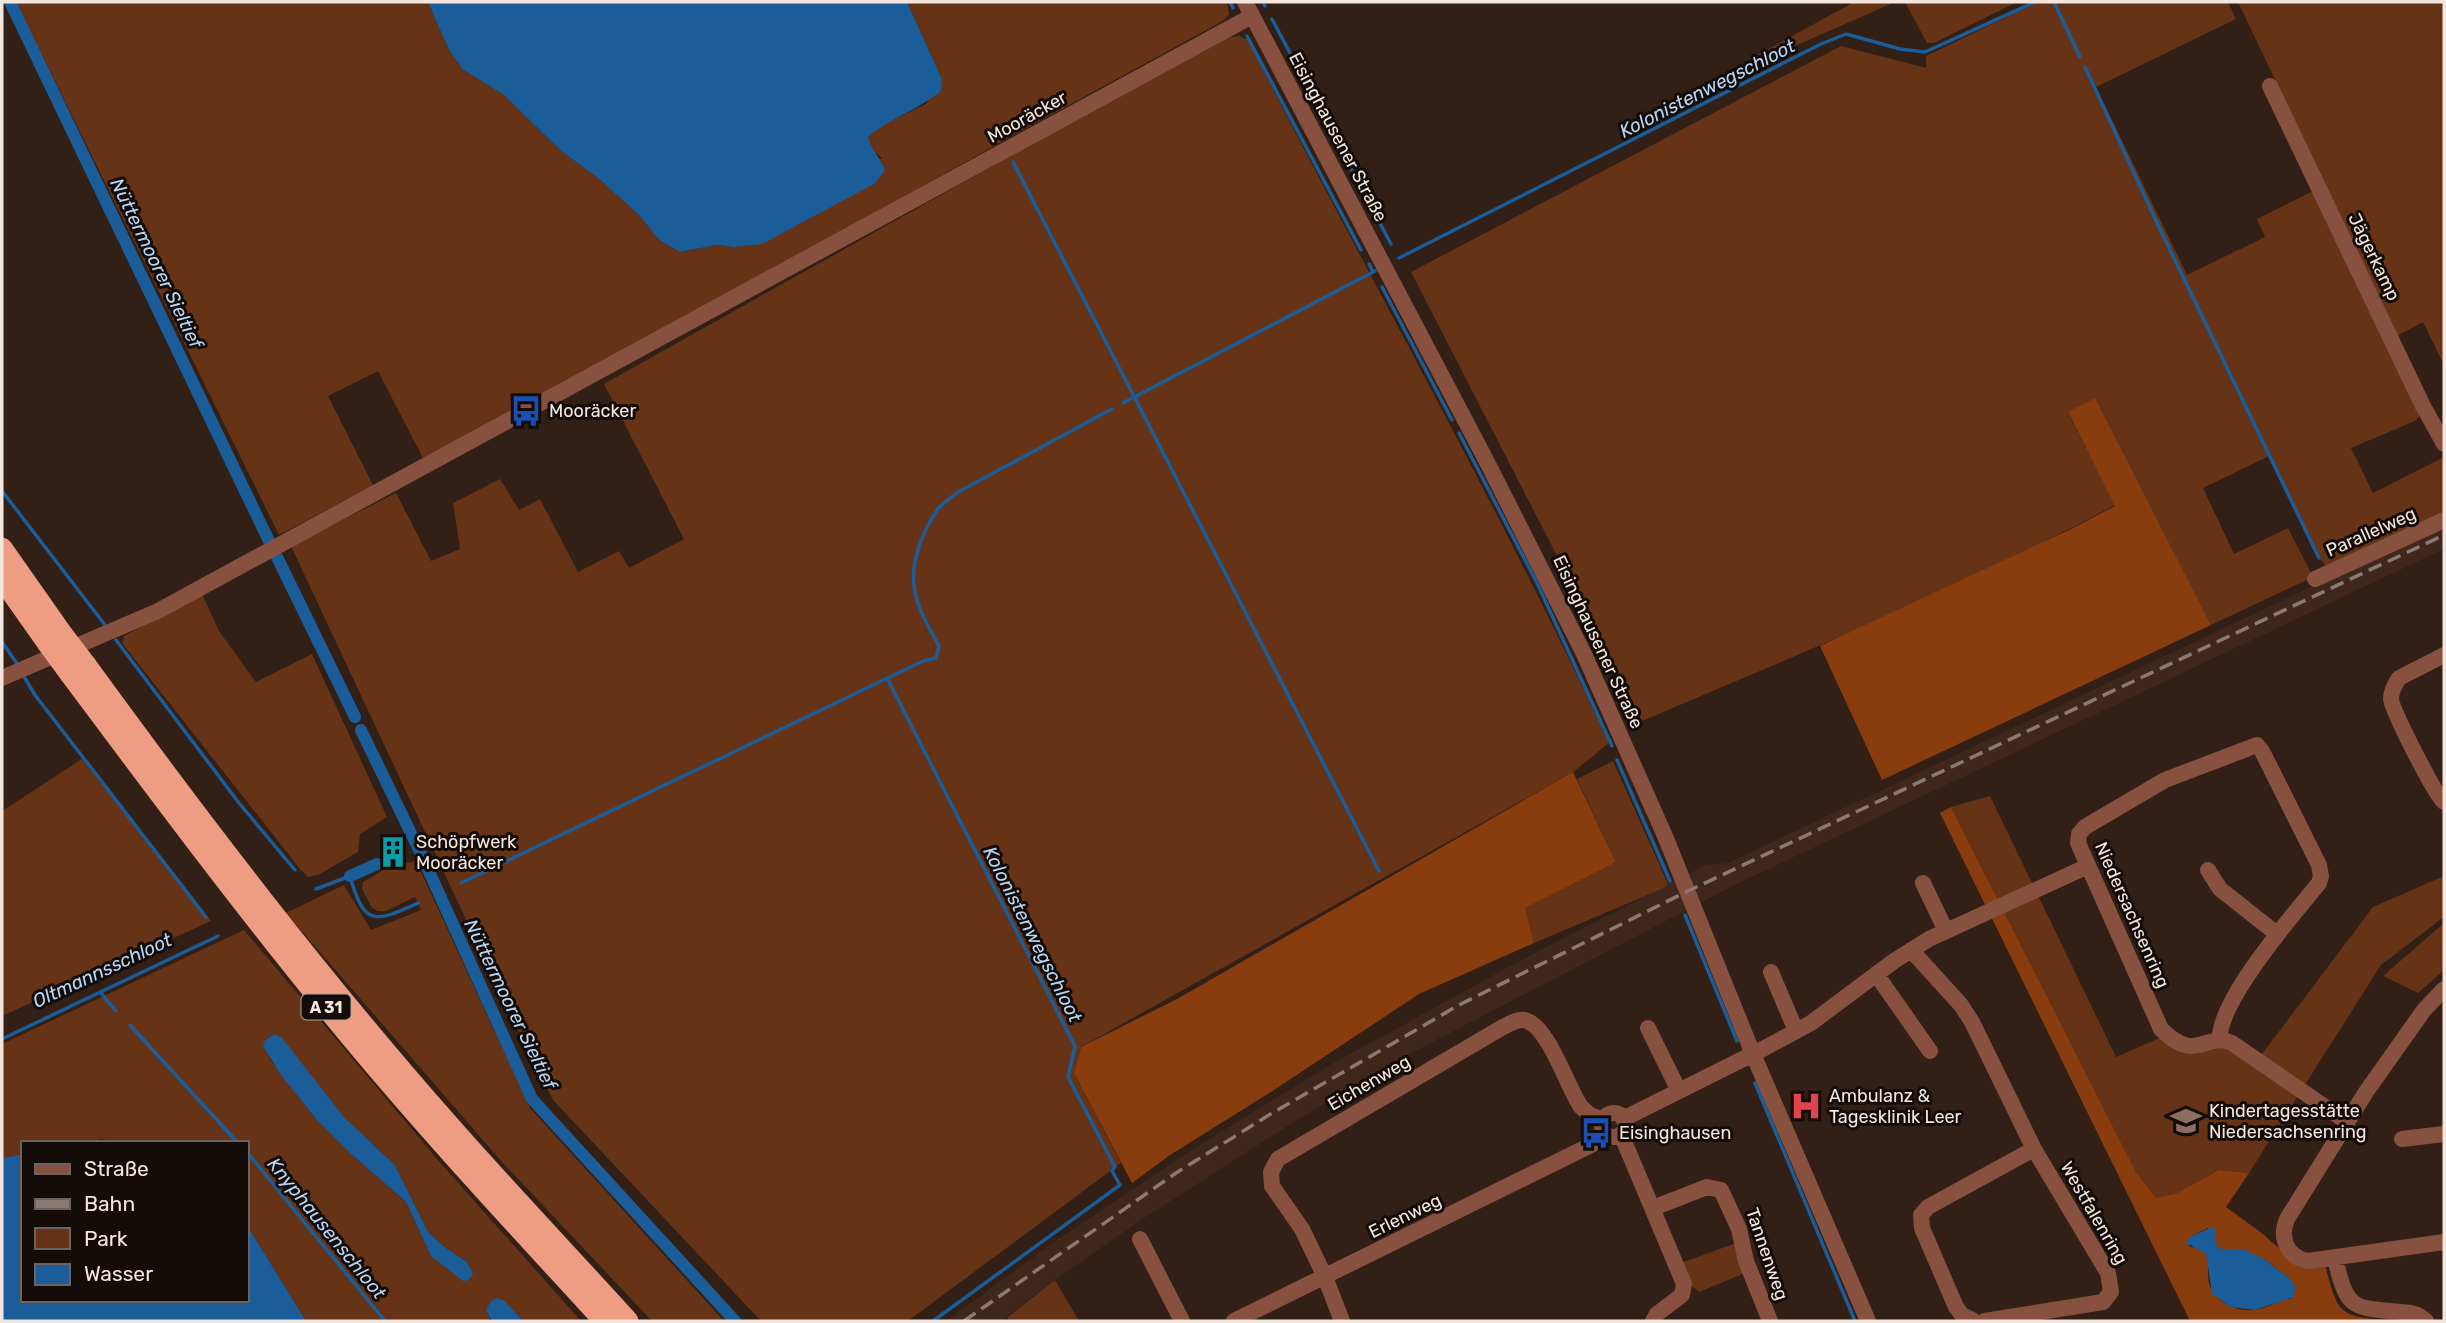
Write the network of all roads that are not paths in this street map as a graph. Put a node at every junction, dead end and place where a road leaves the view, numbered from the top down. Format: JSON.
{"nodes":[{"id":1,"x":1248,"y":9,"type":"edge"},
{"id":2,"x":2270,"y":86,"type":"dead end"},
{"id":3,"x":2444,"y":444,"type":"edge"},
{"id":4,"x":2444,"y":520,"type":"edge"},
{"id":5,"x":2,"y":548,"type":"edge"},
{"id":6,"x":2,"y":579,"type":"edge"},
{"id":7,"x":2315,"y":579,"type":"dead end"},
{"id":8,"x":56,"y":640,"type":"junction"},
{"id":9,"x":2444,"y":655,"type":"edge"},
{"id":10,"x":78,"y":669,"type":"junction"},
{"id":11,"x":2,"y":678,"type":"edge"},
{"id":12,"x":2444,"y":802,"type":"edge"},
{"id":13,"x":2088,"y":866,"type":"junction"},
{"id":14,"x":2208,"y":870,"type":"dead end"},
{"id":15,"x":1923,"y":883,"type":"dead end"},
{"id":16,"x":1946,"y":931,"type":"junction"},
{"id":17,"x":2277,"y":934,"type":"junction"},
{"id":18,"x":1911,"y":950,"type":"junction"},
{"id":19,"x":1771,"y":972,"type":"dead end"},
{"id":20,"x":1876,"y":974,"type":"junction"},
{"id":21,"x":2444,"y":989,"type":"edge"},
{"id":22,"x":1648,"y":1028,"type":"dead end"},
{"id":23,"x":1796,"y":1031,"type":"junction"},
{"id":24,"x":2220,"y":1040,"type":"junction"},
{"id":25,"x":1930,"y":1051,"type":"dead end"},
{"id":26,"x":1753,"y":1054,"type":"junction"},
{"id":27,"x":1679,"y":1091,"type":"junction"},
{"id":28,"x":2347,"y":1122,"type":"junction"},
{"id":29,"x":1622,"y":1126,"type":"junction"},
{"id":30,"x":2444,"y":1134,"type":"edge"},
{"id":31,"x":2402,"y":1139,"type":"dead end"},
{"id":32,"x":1593,"y":1144,"type":"dead end"},
{"id":33,"x":2034,"y":1149,"type":"junction"},
{"id":34,"x":1653,"y":1208,"type":"junction"},
{"id":35,"x":1140,"y":1239,"type":"dead end"},
{"id":36,"x":2444,"y":1241,"type":"edge"},
{"id":37,"x":2335,"y":1258,"type":"junction"},
{"id":38,"x":1325,"y":1276,"type":"junction"},
{"id":39,"x":604,"y":1321,"type":"edge"},
{"id":40,"x":628,"y":1321,"type":"edge"},
{"id":41,"x":1182,"y":1321,"type":"edge"},
{"id":42,"x":1234,"y":1321,"type":"edge"},
{"id":43,"x":1342,"y":1321,"type":"edge"},
{"id":44,"x":1653,"y":1321,"type":"edge"},
{"id":45,"x":1770,"y":1321,"type":"edge"},
{"id":46,"x":1868,"y":1321,"type":"edge"},
{"id":47,"x":1974,"y":1321,"type":"edge"},
{"id":48,"x":1986,"y":1321,"type":"edge"},
{"id":49,"x":2426,"y":1321,"type":"edge"}],
"edges":[{"from":1,"to":11,"type":"street","name":"Mooräcker"},
{"from":1,"to":26,"type":"street","name":"Eisinghausener Straße"},
{"from":2,"to":3,"type":"street","name":"Jägerkamp"},
{"from":4,"to":7,"type":"street","name":"Parallelweg"},
{"from":5,"to":8,"type":"highway","number":"A 31"},
{"from":6,"to":8,"type":"highway","number":"A 31"},
{"from":8,"to":10,"type":"highway","number":"A 31","bridge":true},
{"from":9,"to":12,"type":"street"},
{"from":10,"to":39,"type":"highway","number":"A 31"},
{"from":10,"to":40,"type":"highway","number":"A 31"},
{"from":13,"to":16,"type":"street"},
{"from":13,"to":17,"type":"street","name":"Niedersachsenring"},
{"from":13,"to":24,"type":"street","name":"Niedersachsenring"},
{"from":14,"to":17,"type":"street"},
{"from":15,"to":16,"type":"street"},
{"from":16,"to":18,"type":"street"},
{"from":17,"to":24,"type":"street","name":"Niedersachsenring"},
{"from":18,"to":20,"type":"street"},
{"from":18,"to":33,"type":"street","name":"Westfalenring"},
{"from":19,"to":23,"type":"street"},
{"from":20,"to":23,"type":"street"},
{"from":20,"to":25,"type":"street"},
{"from":21,"to":28,"type":"street"},
{"from":22,"to":27,"type":"street"},
{"from":23,"to":26,"type":"street"},
{"from":24,"to":28,"type":"street"},
{"from":26,"to":27,"type":"street"},
{"from":26,"to":46,"type":"street","name":"Eisinghausener Straße"},
{"from":27,"to":29,"type":"street"},
{"from":28,"to":37,"type":"street"},
{"from":29,"to":34,"type":"street"},
{"from":29,"to":38,"type":"street","name":"Eichenweg"},
{"from":30,"to":31,"type":"street"},
{"from":32,"to":38,"type":"street","name":"Erlenweg"},
{"from":33,"to":47,"type":"street"},
{"from":33,"to":48,"type":"street","name":"Westfalenring"},
{"from":34,"to":44,"type":"street"},
{"from":34,"to":45,"type":"street","name":"Tannenweg"},
{"from":35,"to":41,"type":"street"},
{"from":36,"to":37,"type":"street"},
{"from":37,"to":49,"type":"street"},
{"from":38,"to":42,"type":"street","name":"Erlenweg"},
{"from":38,"to":43,"type":"street","name":"Eichenweg"}]}
